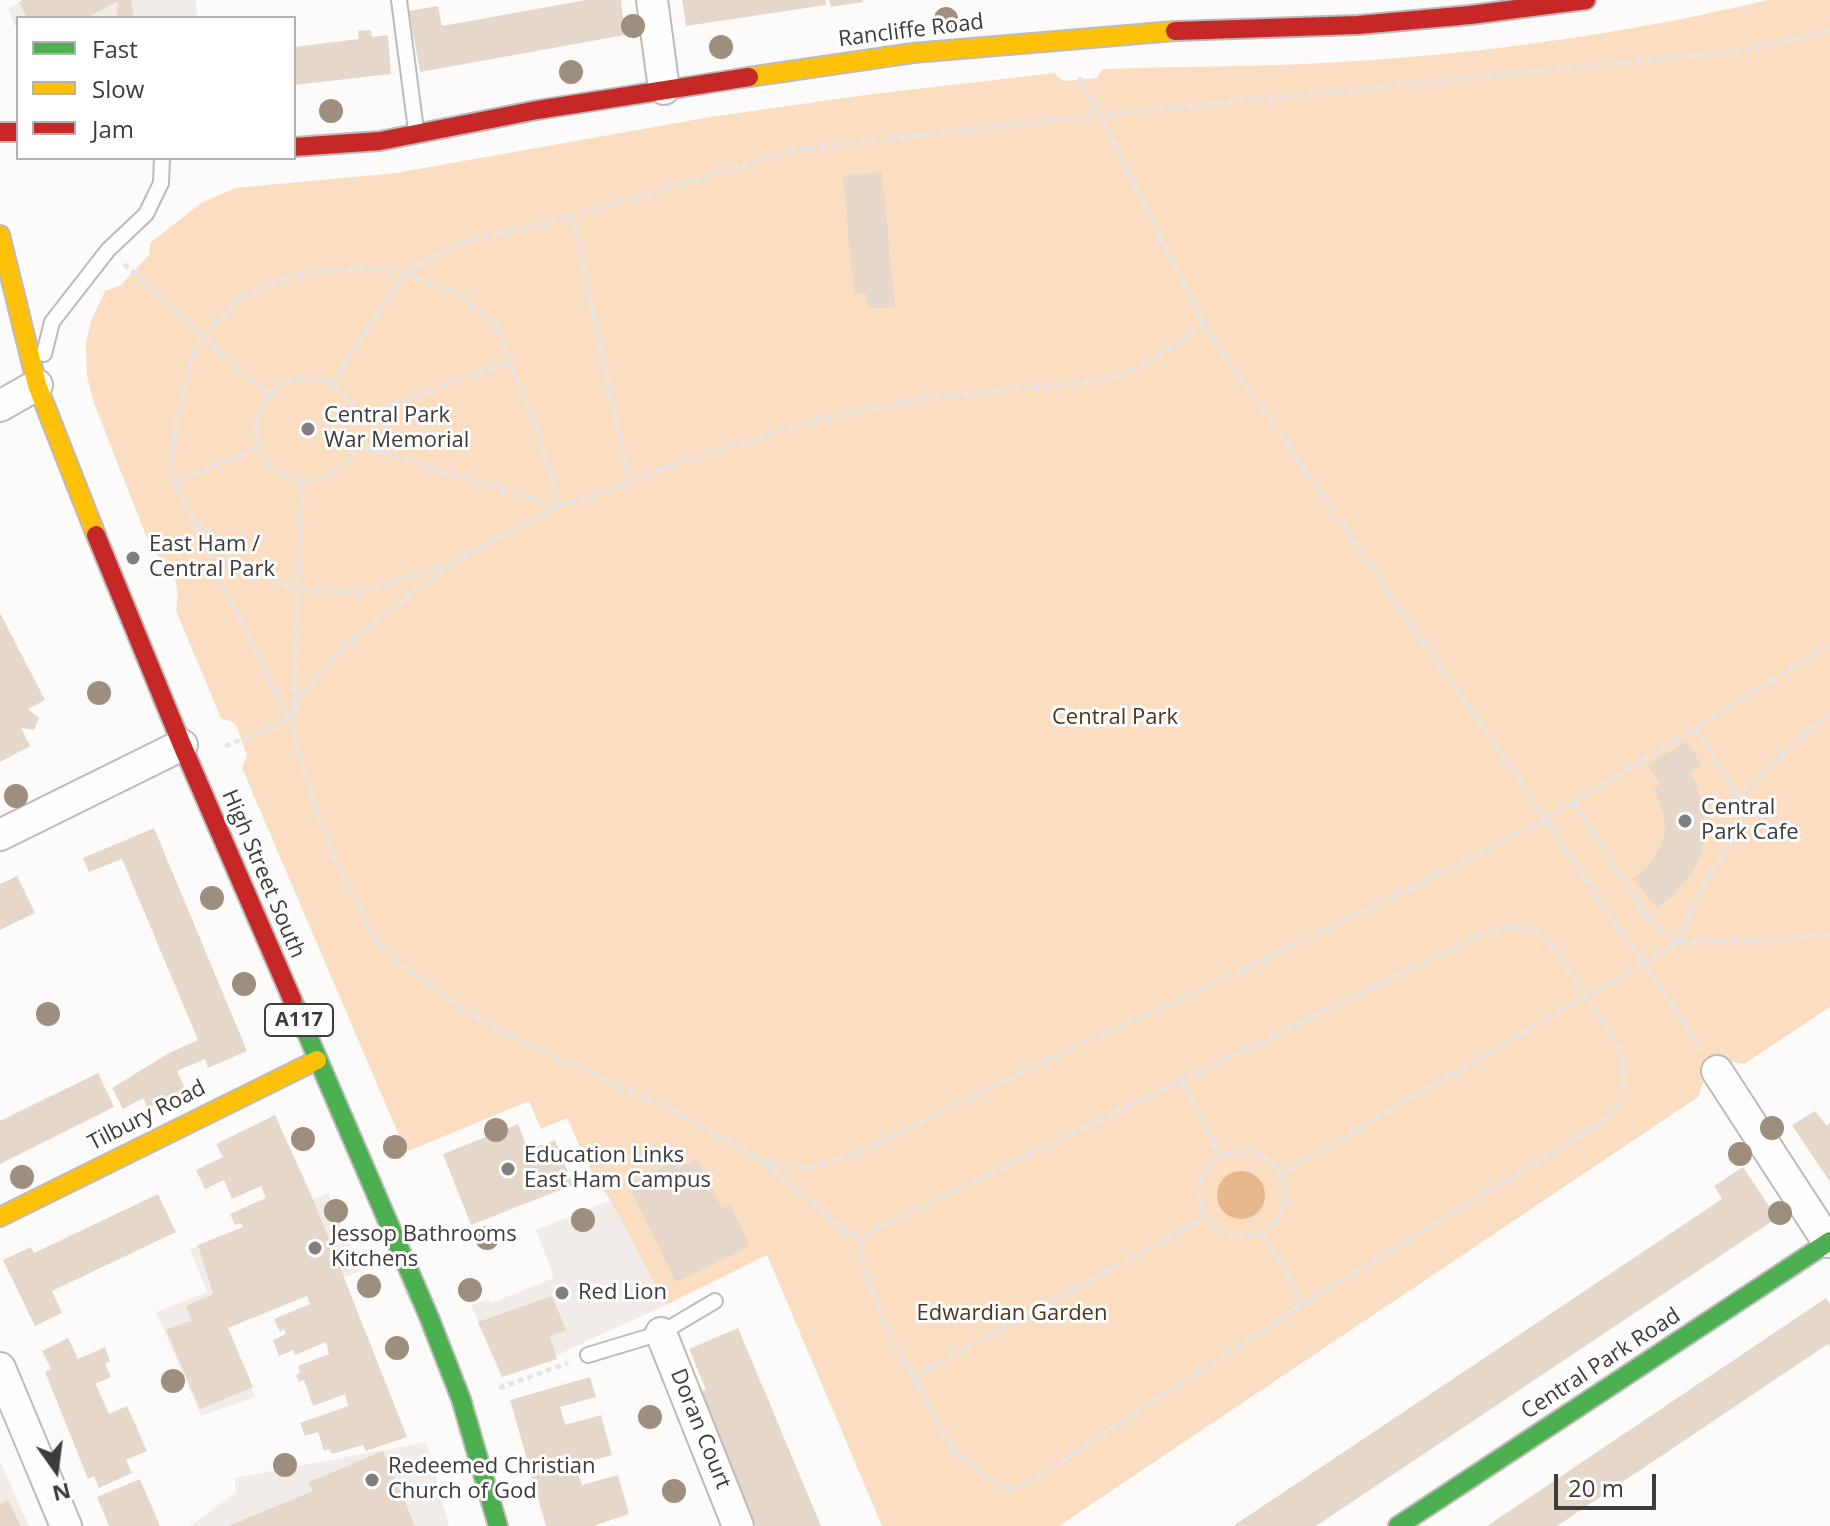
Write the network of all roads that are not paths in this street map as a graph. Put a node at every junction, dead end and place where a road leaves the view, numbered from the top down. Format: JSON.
{"nodes":[{"id":1,"x":399,"y":0,"type":"edge"},
{"id":2,"x":652,"y":0,"type":"edge"},
{"id":3,"x":1586,"y":0,"type":"edge"},
{"id":4,"x":664,"y":89,"type":"junction"},
{"id":5,"x":416,"y":134,"type":"junction"},
{"id":6,"x":296,"y":147,"type":"edge"},
{"id":7,"x":162,"y":160,"type":"edge"},
{"id":8,"x":0,"y":235,"type":"edge"},
{"id":9,"x":37,"y":385,"type":"junction"},
{"id":10,"x":0,"y":406,"type":"edge"},
{"id":11,"x":185,"y":753,"type":"junction"},
{"id":12,"x":0,"y":835,"type":"edge"},
{"id":13,"x":317,"y":1060,"type":"junction"},
{"id":14,"x":1717,"y":1071,"type":"road end"},
{"id":15,"x":0,"y":1217,"type":"edge"},
{"id":16,"x":1829,"y":1243,"type":"edge"},
{"id":17,"x":715,"y":1301,"type":"dead end"},
{"id":18,"x":661,"y":1333,"type":"junction"},
{"id":19,"x":588,"y":1355,"type":"road end"},
{"id":20,"x":0,"y":1368,"type":"edge"},
{"id":21,"x":66,"y":1526,"type":"edge"},
{"id":22,"x":498,"y":1526,"type":"edge"},
{"id":23,"x":738,"y":1526,"type":"edge"},
{"id":24,"x":1398,"y":1526,"type":"edge"}],
"edges":[{"from":1,"to":5,"type":"lane"},
{"from":2,"to":4,"type":"street"},
{"from":3,"to":4,"type":"main road","name":"Rancliffe Road"},
{"from":4,"to":5,"type":"main road","name":"Rancliffe Road"},
{"from":5,"to":6,"type":"main road","name":"Rancliffe Road"},
{"from":7,"to":9,"type":"lane"},
{"from":8,"to":9,"type":"main road","name":"High Street South","number":"A117"},
{"from":9,"to":10,"type":"street"},
{"from":9,"to":11,"type":"main road","name":"High Street South","number":"A117"},
{"from":11,"to":12,"type":"street"},
{"from":11,"to":13,"type":"main road","name":"High Street South","number":"A117"},
{"from":13,"to":15,"type":"main road","name":"Tilbury Road"},
{"from":13,"to":22,"type":"main road","name":"High Street South","number":"A117"},
{"from":14,"to":16,"type":"street"},
{"from":16,"to":24,"type":"main road","name":"Central Park Road"},
{"from":17,"to":18,"type":"lane"},
{"from":18,"to":19,"type":"lane"},
{"from":18,"to":23,"type":"street","name":"Doran Court"},
{"from":20,"to":21,"type":"street"}]}
